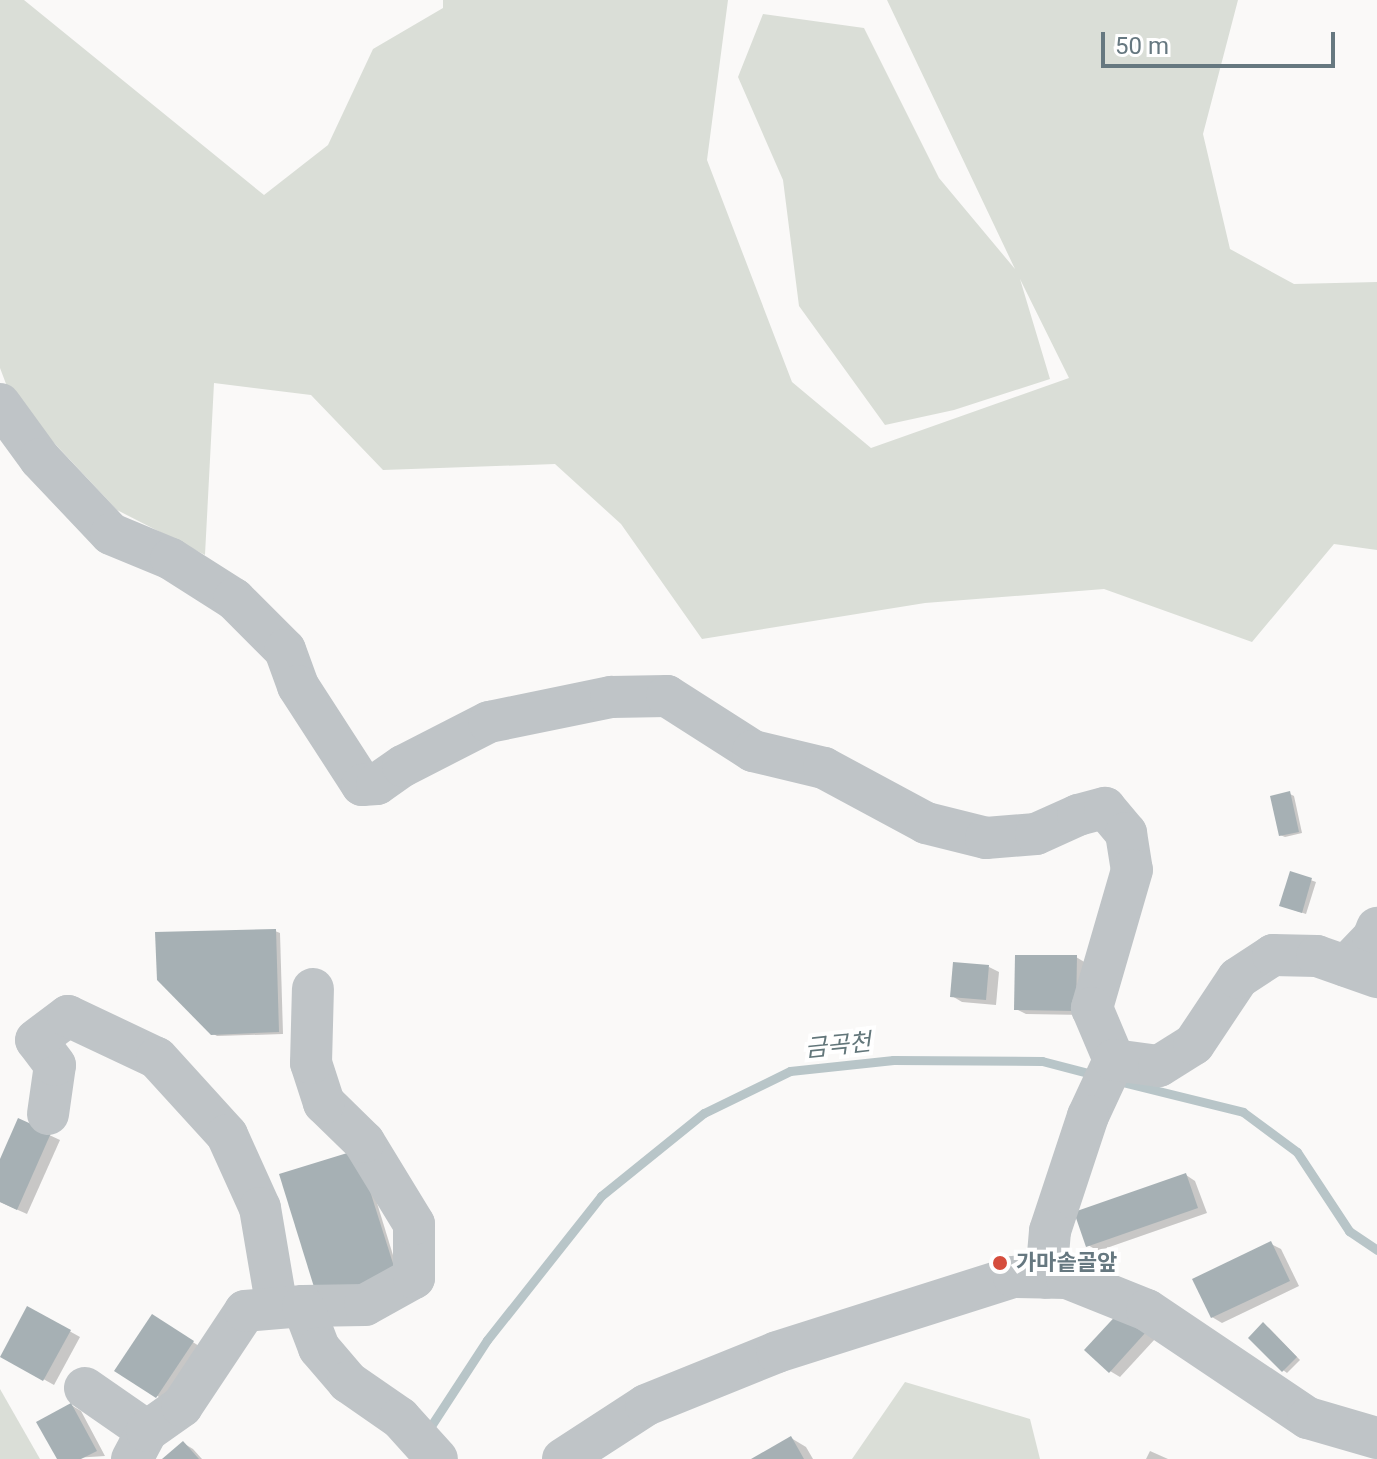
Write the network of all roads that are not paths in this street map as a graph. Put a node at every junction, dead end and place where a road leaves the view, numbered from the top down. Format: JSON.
{"nodes":[{"id":1,"x":0,"y":404,"type":"edge"},
{"id":2,"x":1377,"y":928,"type":"edge"},
{"id":3,"x":1361,"y":972,"type":"edge"},
{"id":4,"x":313,"y":989,"type":"dead end"},
{"id":5,"x":1114,"y":1060,"type":"junction"},
{"id":6,"x":48,"y":1114,"type":"dead end"},
{"id":7,"x":1046,"y":1278,"type":"junction"},
{"id":8,"x":290,"y":1307,"type":"junction"},
{"id":9,"x":85,"y":1388,"type":"dead end"},
{"id":10,"x":1377,"y":1438,"type":"edge"},
{"id":11,"x":140,"y":1445,"type":"edge"},
{"id":12,"x":437,"y":1459,"type":"edge"},
{"id":13,"x":563,"y":1459,"type":"edge"}],
"edges":[{"from":1,"to":5,"type":"street"},
{"from":2,"to":3,"type":"street"},
{"from":3,"to":5,"type":"street"},
{"from":4,"to":8,"type":"street"},
{"from":5,"to":7,"type":"street"},
{"from":6,"to":8,"type":"street"},
{"from":7,"to":10,"type":"street"},
{"from":7,"to":13,"type":"street"},
{"from":8,"to":11,"type":"street"},
{"from":8,"to":12,"type":"street"},
{"from":9,"to":11,"type":"street"}]}
